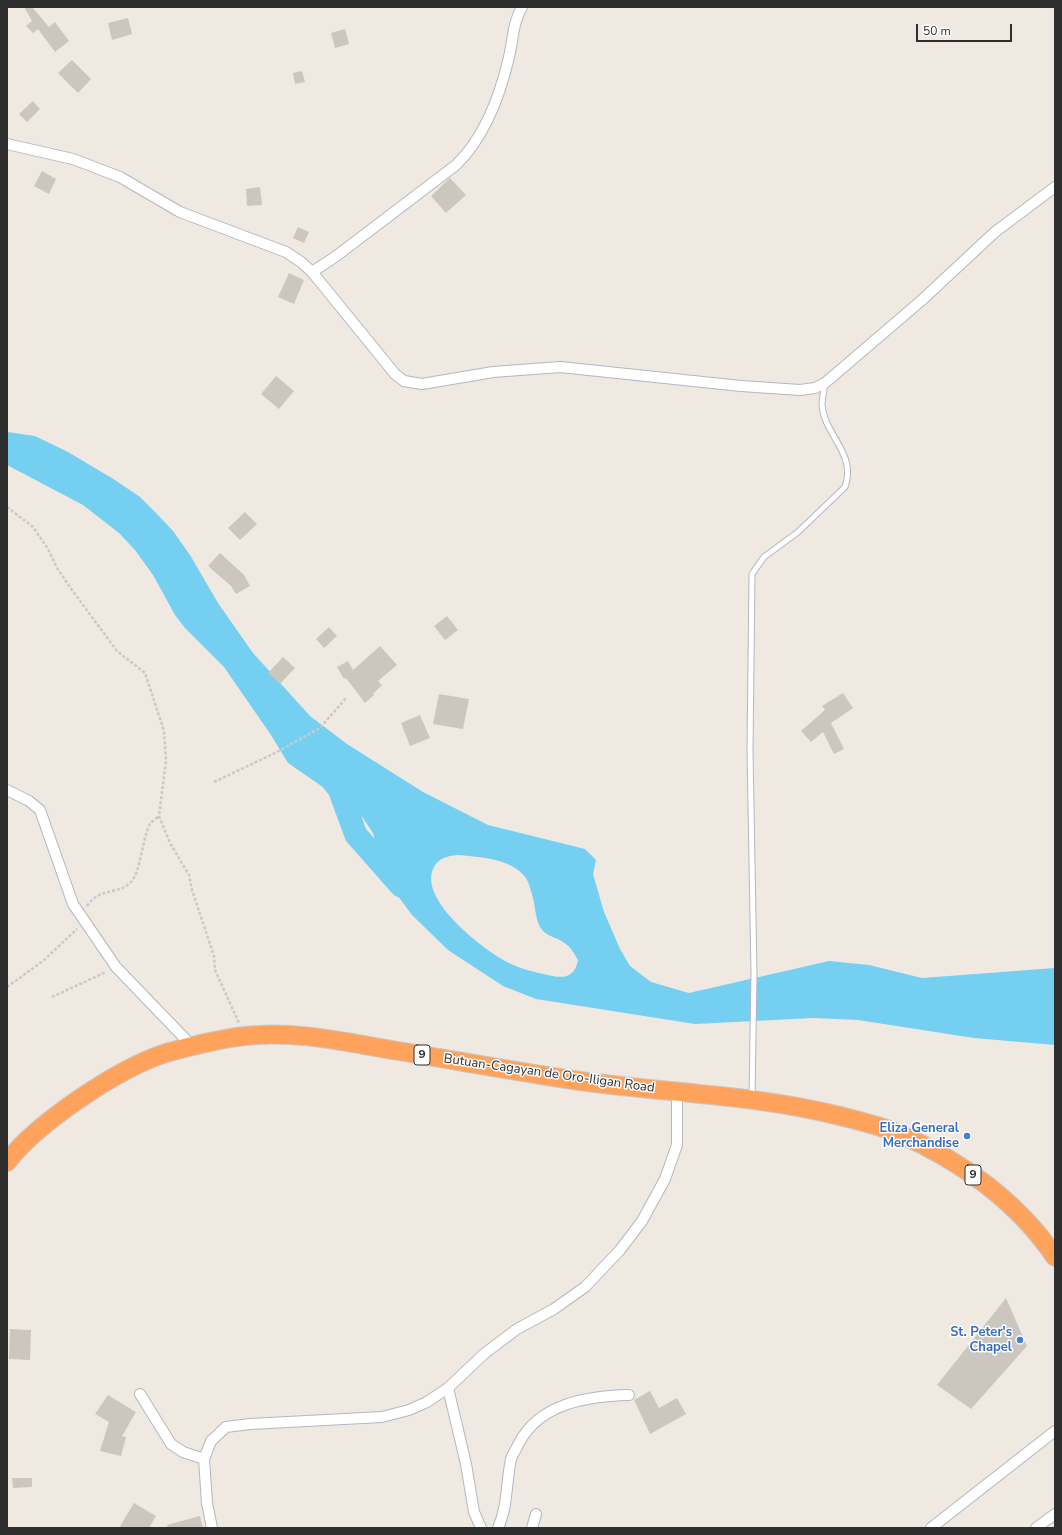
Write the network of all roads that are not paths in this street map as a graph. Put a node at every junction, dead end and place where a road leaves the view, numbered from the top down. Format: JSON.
{"nodes":[{"id":1,"x":522,"y":7,"type":"edge"},
{"id":2,"x":7,"y":144,"type":"edge"},
{"id":3,"x":1055,"y":188,"type":"edge"},
{"id":4,"x":312,"y":272,"type":"junction"},
{"id":5,"x":825,"y":383,"type":"junction"},
{"id":6,"x":7,"y":790,"type":"edge"},
{"id":7,"x":193,"y":1047,"type":"junction"},
{"id":8,"x":677,"y":1091,"type":"junction"},
{"id":9,"x":752,"y":1101,"type":"junction"},
{"id":10,"x":7,"y":1162,"type":"edge"},
{"id":11,"x":1055,"y":1257,"type":"edge"},
{"id":12,"x":448,"y":1388,"type":"junction"},
{"id":13,"x":140,"y":1394,"type":"dead end"},
{"id":14,"x":629,"y":1395,"type":"dead end"},
{"id":15,"x":1055,"y":1431,"type":"edge"},
{"id":16,"x":204,"y":1459,"type":"junction"},
{"id":17,"x":536,"y":1514,"type":"dead end"},
{"id":18,"x":1055,"y":1514,"type":"edge"},
{"id":19,"x":212,"y":1528,"type":"edge"},
{"id":20,"x":481,"y":1528,"type":"edge"},
{"id":21,"x":498,"y":1528,"type":"edge"},
{"id":22,"x":532,"y":1528,"type":"edge"},
{"id":23,"x":931,"y":1528,"type":"edge"},
{"id":24,"x":1036,"y":1528,"type":"edge"}],
"edges":[{"from":1,"to":4,"type":"street"},
{"from":2,"to":4,"type":"street"},
{"from":3,"to":5,"type":"street"},
{"from":4,"to":5,"type":"street"},
{"from":5,"to":9,"type":"lane"},
{"from":6,"to":7,"type":"street"},
{"from":7,"to":8,"type":"highway","name":"Butuan-Cagayan de Oro-Iligan Road","number":"9"},
{"from":7,"to":10,"type":"highway","name":"Butuan-Cagayan de Oro-Iligan Road","number":"9"},
{"from":8,"to":9,"type":"highway","name":"Butuan-Cagayan de Oro-Iligan Road","number":"9"},
{"from":8,"to":12,"type":"street"},
{"from":9,"to":11,"type":"highway","name":"Butuan-Cagayan de Oro-Iligan Road","number":"9"},
{"from":12,"to":16,"type":"street"},
{"from":12,"to":20,"type":"street"},
{"from":13,"to":16,"type":"street"},
{"from":14,"to":21,"type":"street"},
{"from":15,"to":23,"type":"street"},
{"from":16,"to":19,"type":"street"},
{"from":17,"to":22,"type":"street"},
{"from":18,"to":24,"type":"street"}]}
